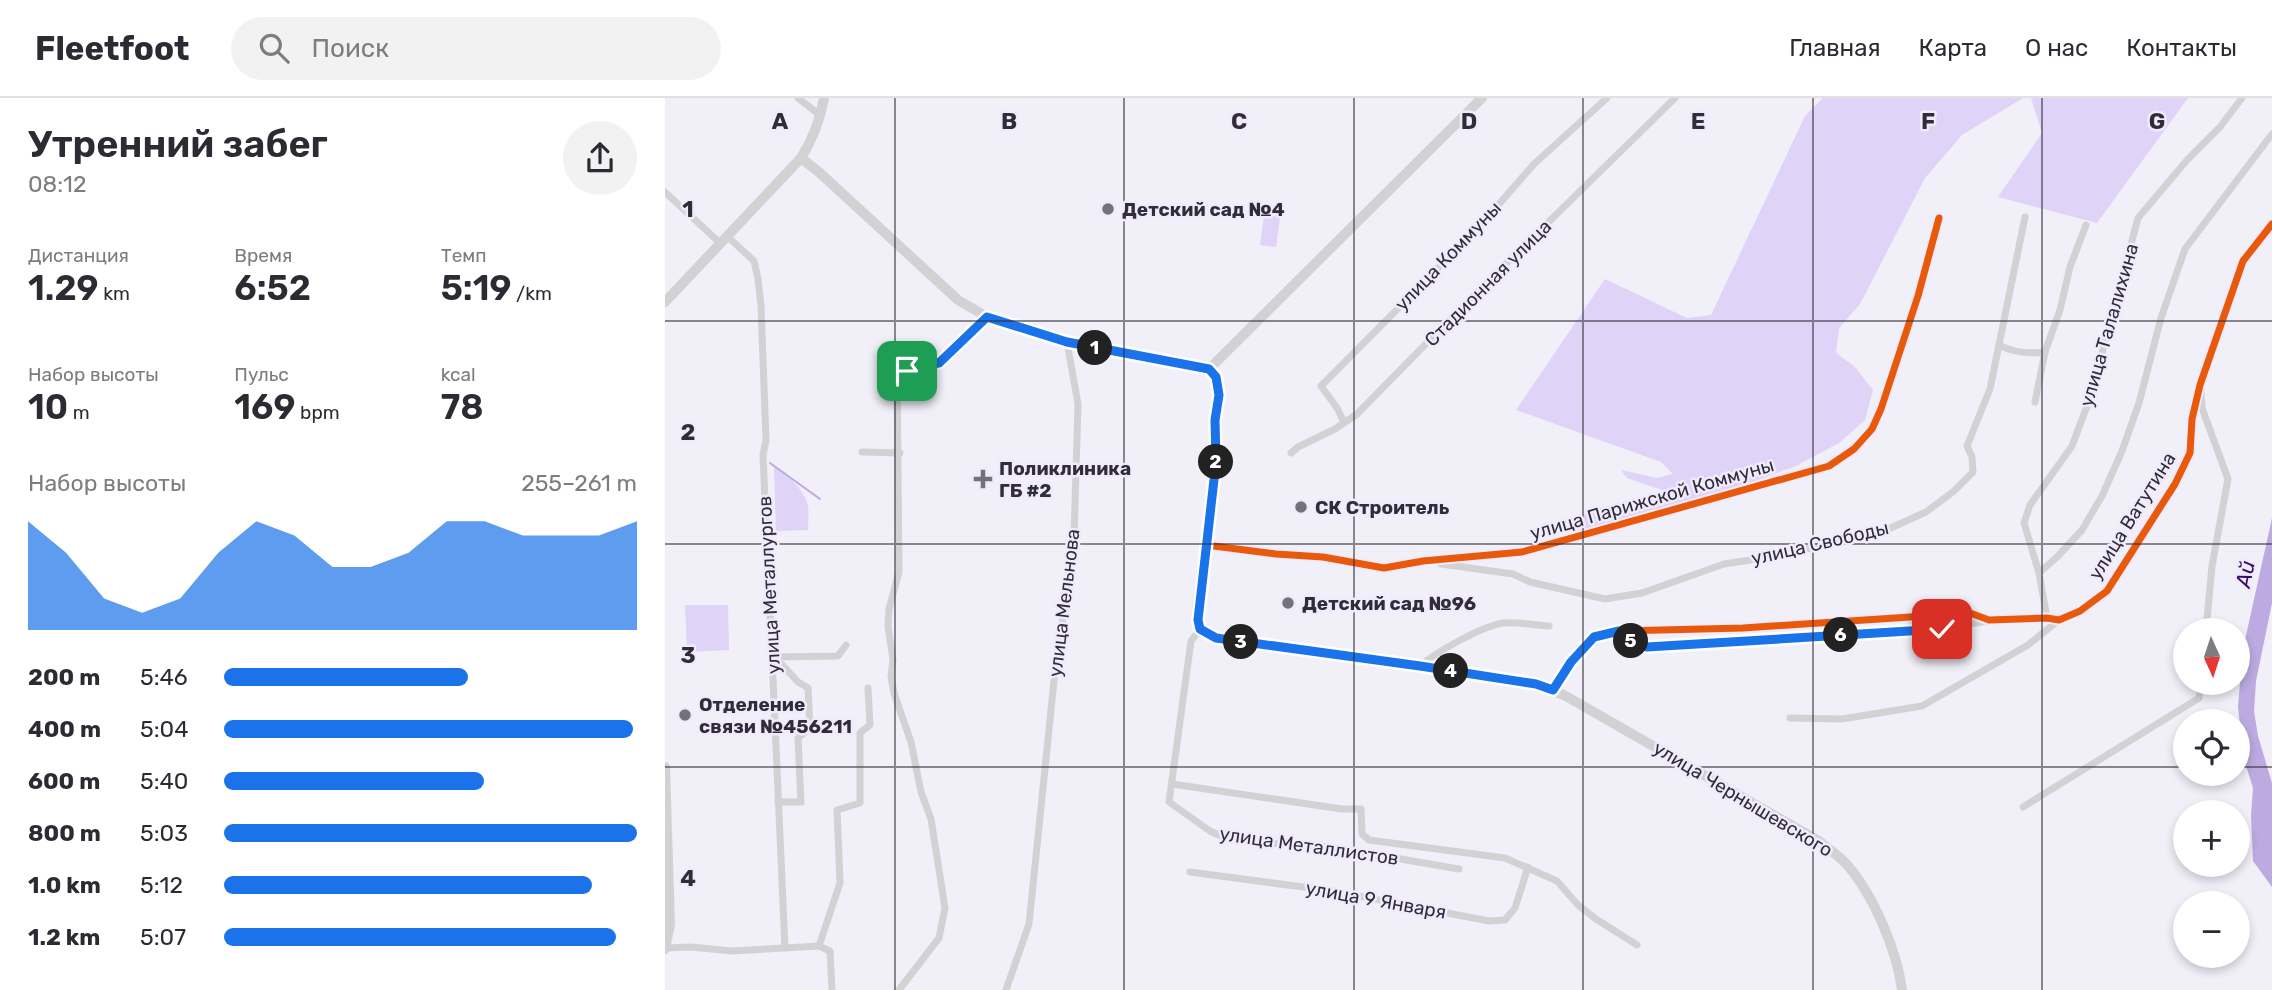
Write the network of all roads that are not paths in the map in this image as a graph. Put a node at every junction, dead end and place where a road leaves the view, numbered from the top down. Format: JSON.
{"nodes":[{"id":1,"x":798,"y":98,"type":"edge"},
{"id":2,"x":824,"y":98,"type":"edge"},
{"id":3,"x":1482,"y":98,"type":"edge"},
{"id":4,"x":1607,"y":98,"type":"edge"},
{"id":5,"x":1675,"y":98,"type":"edge"},
{"id":6,"x":2242,"y":98,"type":"edge"},
{"id":7,"x":821,"y":116,"type":"junction"},
{"id":8,"x":2272,"y":134,"type":"edge"},
{"id":9,"x":801,"y":158,"type":"junction"},
{"id":10,"x":665,"y":192,"type":"edge"},
{"id":11,"x":2025,"y":217,"type":"dead end"},
{"id":12,"x":1939,"y":218,"type":"dead end"},
{"id":13,"x":2272,"y":224,"type":"edge"},
{"id":14,"x":2086,"y":225,"type":"dead end"},
{"id":15,"x":724,"y":239,"type":"junction"},
{"id":16,"x":665,"y":303,"type":"edge"},
{"id":17,"x":987,"y":317,"type":"junction"},
{"id":18,"x":1067,"y":342,"type":"junction"},
{"id":19,"x":1999,"y":345,"type":"junction"},
{"id":20,"x":2045,"y":352,"type":"junction"},
{"id":21,"x":1209,"y":369,"type":"junction"},
{"id":22,"x":2200,"y":385,"type":"junction"},
{"id":23,"x":2035,"y":402,"type":"dead end"},
{"id":24,"x":1344,"y":422,"type":"junction"},
{"id":25,"x":862,"y":452,"type":"dead end"},
{"id":26,"x":899,"y":453,"type":"junction"},
{"id":27,"x":1291,"y":453,"type":"dead end"},
{"id":28,"x":1206,"y":545,"type":"junction"},
{"id":29,"x":1423,"y":561,"type":"junction"},
{"id":30,"x":2039,"y":573,"type":"junction"},
{"id":31,"x":2047,"y":618,"type":"junction"},
{"id":32,"x":2207,"y":618,"type":"edge"},
{"id":33,"x":1989,"y":620,"type":"junction"},
{"id":34,"x":2059,"y":620,"type":"junction"},
{"id":35,"x":1549,"y":626,"type":"dead end"},
{"id":36,"x":1200,"y":629,"type":"junction"},
{"id":37,"x":1619,"y":631,"type":"junction"},
{"id":38,"x":846,"y":645,"type":"dead end"},
{"id":39,"x":774,"y":657,"type":"junction"},
{"id":40,"x":1420,"y":666,"type":"junction"},
{"id":41,"x":868,"y":688,"type":"dead end"},
{"id":42,"x":1553,"y":690,"type":"junction"},
{"id":43,"x":2199,"y":695,"type":"edge"},
{"id":44,"x":1790,"y":718,"type":"dead end"},
{"id":45,"x":665,"y":766,"type":"edge"},
{"id":46,"x":1172,"y":784,"type":"junction"},
{"id":47,"x":778,"y":802,"type":"junction"},
{"id":48,"x":2023,"y":807,"type":"dead end"},
{"id":49,"x":1528,"y":867,"type":"junction"},
{"id":50,"x":1459,"y":869,"type":"dead end"},
{"id":51,"x":1190,"y":872,"type":"dead end"},
{"id":52,"x":1637,"y":945,"type":"dead end"},
{"id":53,"x":819,"y":946,"type":"junction"},
{"id":54,"x":665,"y":948,"type":"edge"},
{"id":55,"x":785,"y":948,"type":"junction"},
{"id":56,"x":832,"y":990,"type":"edge"},
{"id":57,"x":899,"y":990,"type":"edge"},
{"id":58,"x":1006,"y":990,"type":"edge"},
{"id":59,"x":1902,"y":990,"type":"edge"}],
"edges":[{"from":1,"to":7,"type":"street"},
{"from":2,"to":7,"type":"main road"},
{"from":3,"to":21,"type":"main road"},
{"from":4,"to":24,"type":"street","name":"улица Коммуны"},
{"from":5,"to":24,"type":"street","name":"Стадионная улица"},
{"from":6,"to":30,"type":"street","name":"улица Талалихина"},
{"from":7,"to":9,"type":"main road"},
{"from":8,"to":30,"type":"street"},
{"from":9,"to":15,"type":"main road"},
{"from":9,"to":17,"type":"main road"},
{"from":10,"to":15,"type":"street","name":"улица Металлургов"},
{"from":11,"to":19,"type":"street","name":"улица Свободы"},
{"from":12,"to":29,"type":"street","name":"улица Парижской Коммуны"},
{"from":13,"to":22,"type":"street","name":"улица Ватутина"},
{"from":14,"to":20,"type":"street"},
{"from":15,"to":16,"type":"main road"},
{"from":15,"to":39,"type":"street","name":"улица Металлургов"},
{"from":17,"to":18,"type":"main road"},
{"from":17,"to":26,"type":"street"},
{"from":18,"to":21,"type":"main road"},
{"from":18,"to":58,"type":"street","name":"улица Мельнова"},
{"from":19,"to":20,"type":"street"},
{"from":19,"to":29,"type":"street","name":"улица Свободы"},
{"from":20,"to":23,"type":"street"},
{"from":21,"to":28,"type":"main road"},
{"from":22,"to":32,"type":"street"},
{"from":22,"to":34,"type":"street","name":"улица Ватутина"},
{"from":24,"to":27,"type":"street","name":"Стадионная улица"},
{"from":25,"to":26,"type":"street"},
{"from":26,"to":57,"type":"street"},
{"from":28,"to":29,"type":"street","name":"улица Парижской Коммуны"},
{"from":28,"to":36,"type":"main road"},
{"from":30,"to":31,"type":"street","name":"улица Талалихина"},
{"from":31,"to":33,"type":"street"},
{"from":31,"to":34,"type":"street"},
{"from":33,"to":37,"type":"street"},
{"from":33,"to":37,"type":"street"},
{"from":34,"to":44,"type":"street","name":"улица Ватутина"},
{"from":35,"to":40,"type":"street"},
{"from":36,"to":40,"type":"main road","name":"улица Чернышевского"},
{"from":36,"to":46,"type":"street"},
{"from":37,"to":42,"type":"street"},
{"from":38,"to":39,"type":"street"},
{"from":39,"to":47,"type":"street","name":"улица Металлургов"},
{"from":39,"to":47,"type":"street"},
{"from":40,"to":42,"type":"main road","name":"улица Чернышевского"},
{"from":41,"to":53,"type":"street"},
{"from":42,"to":59,"type":"main road","name":"улица Чернышевского"},
{"from":43,"to":48,"type":"street"},
{"from":45,"to":54,"type":"main road"},
{"from":46,"to":49,"type":"street","name":"улица Металлистов"},
{"from":46,"to":50,"type":"street","name":"улица Металлистов"},
{"from":47,"to":55,"type":"street","name":"улица Металлургов"},
{"from":49,"to":51,"type":"street","name":"улица 9 Января"},
{"from":49,"to":52,"type":"street","name":"улица Металлистов"},
{"from":53,"to":55,"type":"street"},
{"from":53,"to":56,"type":"street"},
{"from":54,"to":55,"type":"street"}]}
